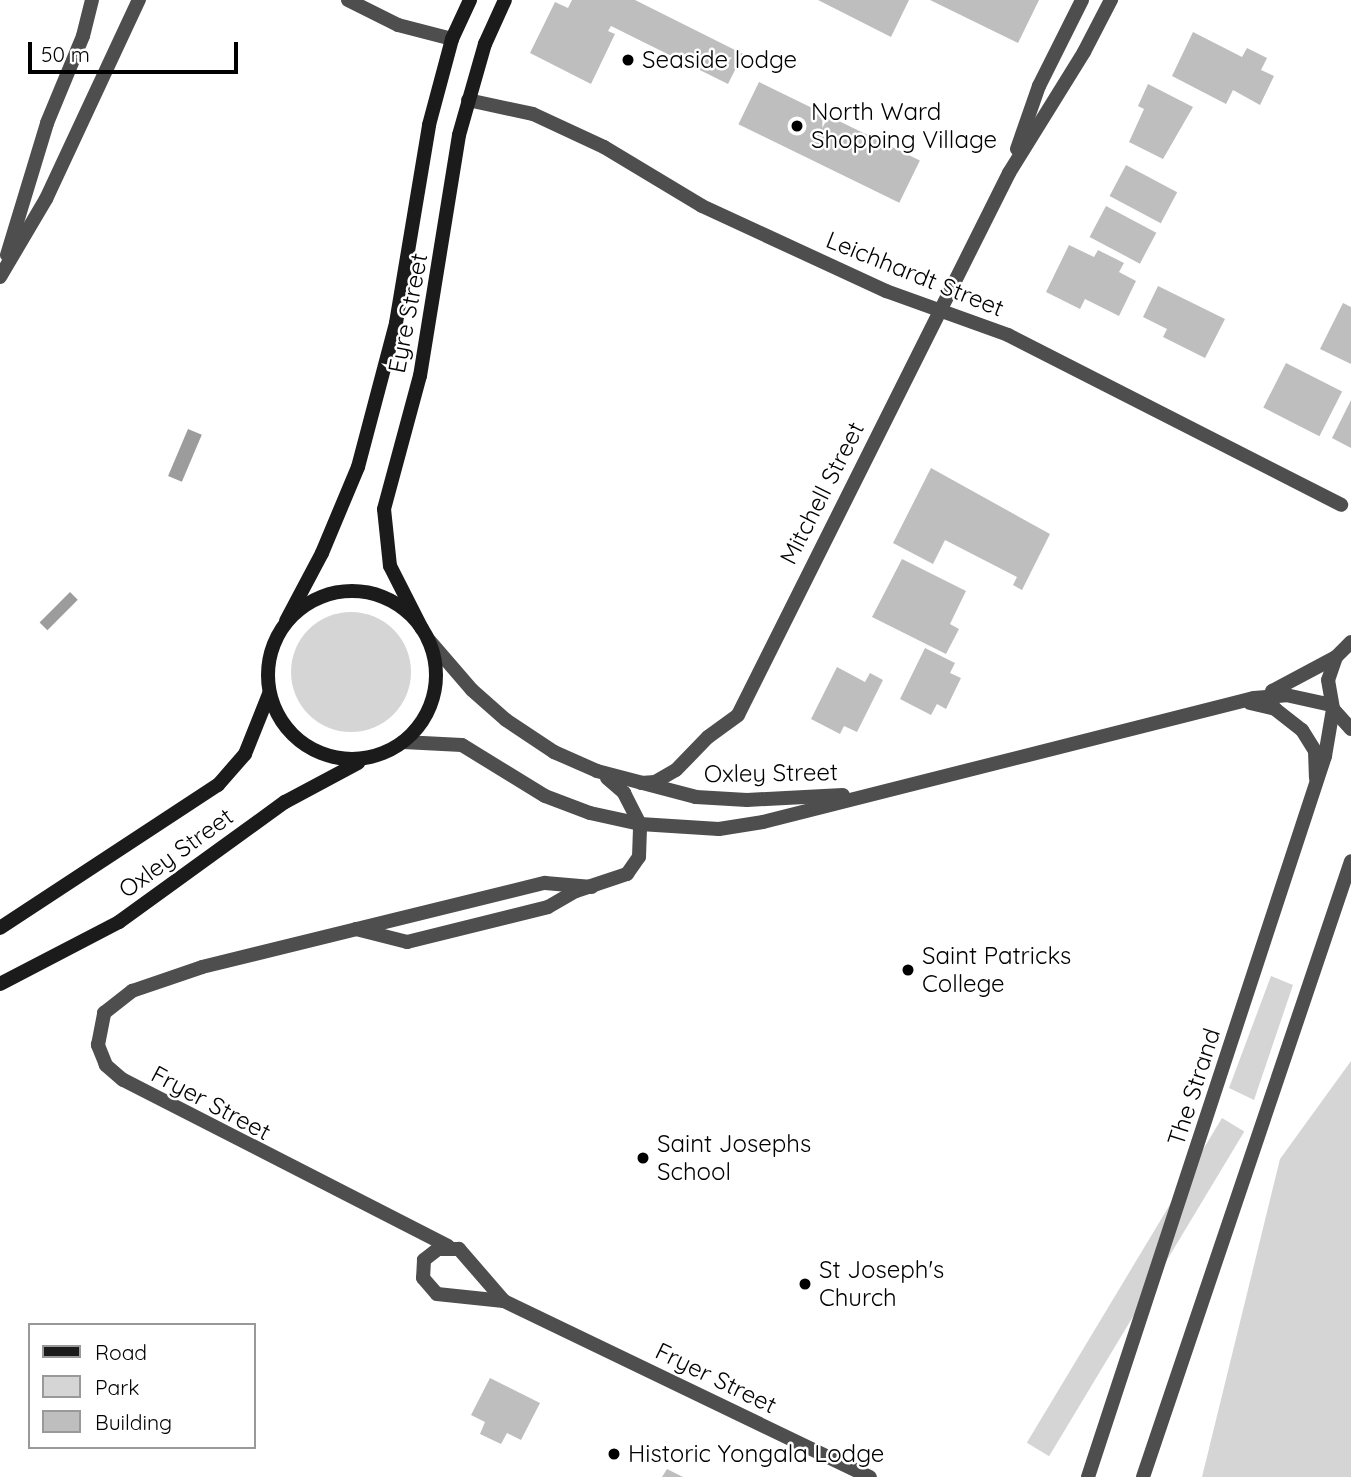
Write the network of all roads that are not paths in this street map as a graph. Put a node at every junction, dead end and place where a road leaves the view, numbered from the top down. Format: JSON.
{"nodes":[{"id":1,"x":92,"y":0,"type":"edge"},
{"id":2,"x":139,"y":0,"type":"edge"},
{"id":3,"x":348,"y":0,"type":"edge"},
{"id":4,"x":470,"y":0,"type":"edge"},
{"id":5,"x":505,"y":0,"type":"edge"},
{"id":6,"x":1082,"y":0,"type":"edge"},
{"id":7,"x":1111,"y":0,"type":"edge"},
{"id":8,"x":452,"y":39,"type":"junction"},
{"id":9,"x":468,"y":100,"type":"junction"},
{"id":10,"x":37,"y":158,"type":"junction"},
{"id":11,"x":64,"y":161,"type":"junction"},
{"id":12,"x":1009,"y":173,"type":"junction"},
{"id":13,"x":0,"y":276,"type":"edge"},
{"id":14,"x":941,"y":311,"type":"junction"},
{"id":15,"x":1341,"y":505,"type":"dead end"},
{"id":16,"x":286,"y":621,"type":"junction"},
{"id":17,"x":425,"y":634,"type":"junction"},
{"id":18,"x":1351,"y":642,"type":"edge"},
{"id":19,"x":1336,"y":657,"type":"junction"},
{"id":20,"x":269,"y":694,"type":"junction"},
{"id":21,"x":1248,"y":700,"type":"junction"},
{"id":22,"x":1332,"y":707,"type":"junction"},
{"id":23,"x":1351,"y":729,"type":"edge"},
{"id":24,"x":403,"y":742,"type":"junction"},
{"id":25,"x":376,"y":756,"type":"junction"},
{"id":26,"x":597,"y":771,"type":"junction"},
{"id":27,"x":629,"y":782,"type":"junction"},
{"id":28,"x":1315,"y":786,"type":"junction"},
{"id":29,"x":873,"y":794,"type":"junction"},
{"id":30,"x":640,"y":824,"type":"junction"},
{"id":31,"x":1351,"y":861,"type":"edge"},
{"id":32,"x":592,"y":887,"type":"junction"},
{"id":33,"x":0,"y":928,"type":"edge"},
{"id":34,"x":356,"y":929,"type":"junction"},
{"id":35,"x":0,"y":984,"type":"edge"},
{"id":36,"x":448,"y":1247,"type":"junction"},
{"id":37,"x":503,"y":1301,"type":"junction"},
{"id":38,"x":870,"y":1477,"type":"edge"},
{"id":39,"x":1088,"y":1477,"type":"edge"},
{"id":40,"x":1143,"y":1477,"type":"edge"}],
"edges":[{"from":1,"to":10,"type":"street"},
{"from":2,"to":11,"type":"street"},
{"from":3,"to":8,"type":"street"},
{"from":4,"to":8,"type":"main road","name":"Eyre Street"},
{"from":5,"to":9,"type":"main road","name":"Eyre Street"},
{"from":6,"to":12,"type":"street","name":"Mitchell Street"},
{"from":7,"to":12,"type":"street","name":"Mitchell Street"},
{"from":8,"to":16,"type":"main road","name":"Eyre Street"},
{"from":9,"to":14,"type":"street","name":"Leichhardt Street"},
{"from":9,"to":17,"type":"main road","name":"Eyre Street"},
{"from":10,"to":11,"type":"street"},
{"from":10,"to":13,"type":"street"},
{"from":11,"to":13,"type":"street"},
{"from":12,"to":14,"type":"street","name":"Mitchell Street"},
{"from":14,"to":15,"type":"street","name":"Leichhardt Street"},
{"from":14,"to":27,"type":"street","name":"Mitchell Street"},
{"from":16,"to":17,"type":"main road"},
{"from":16,"to":20,"type":"main road"},
{"from":17,"to":24,"type":"main road"},
{"from":17,"to":26,"type":"street","name":"Oxley Street"},
{"from":18,"to":19,"type":"street","name":"Oxley Street"},
{"from":19,"to":21,"type":"street","name":"Oxley Street"},
{"from":19,"to":22,"type":"street","name":"The Strand"},
{"from":20,"to":25,"type":"main road"},
{"from":20,"to":33,"type":"main road","name":"Oxley Street"},
{"from":21,"to":22,"type":"street","name":"Oxley Street"},
{"from":21,"to":28,"type":"street"},
{"from":21,"to":29,"type":"street","name":"Oxley Street"},
{"from":22,"to":23,"type":"street"},
{"from":22,"to":28,"type":"street","name":"The Strand"},
{"from":24,"to":25,"type":"main road"},
{"from":24,"to":30,"type":"street","name":"Oxley Street"},
{"from":25,"to":35,"type":"main road","name":"Oxley Street"},
{"from":26,"to":27,"type":"street","name":"Oxley Street"},
{"from":26,"to":30,"type":"street"},
{"from":27,"to":29,"type":"street","name":"Oxley Street"},
{"from":28,"to":39,"type":"street","name":"The Strand"},
{"from":29,"to":30,"type":"street","name":"Oxley Street"},
{"from":30,"to":32,"type":"street"},
{"from":31,"to":40,"type":"street"},
{"from":32,"to":34,"type":"street"},
{"from":32,"to":34,"type":"street"},
{"from":34,"to":36,"type":"street","name":"Fryer Street"},
{"from":36,"to":37,"type":"street","name":"Fryer Street"},
{"from":36,"to":37,"type":"street","name":"Fryer Street"},
{"from":37,"to":38,"type":"street","name":"Fryer Street"}]}
